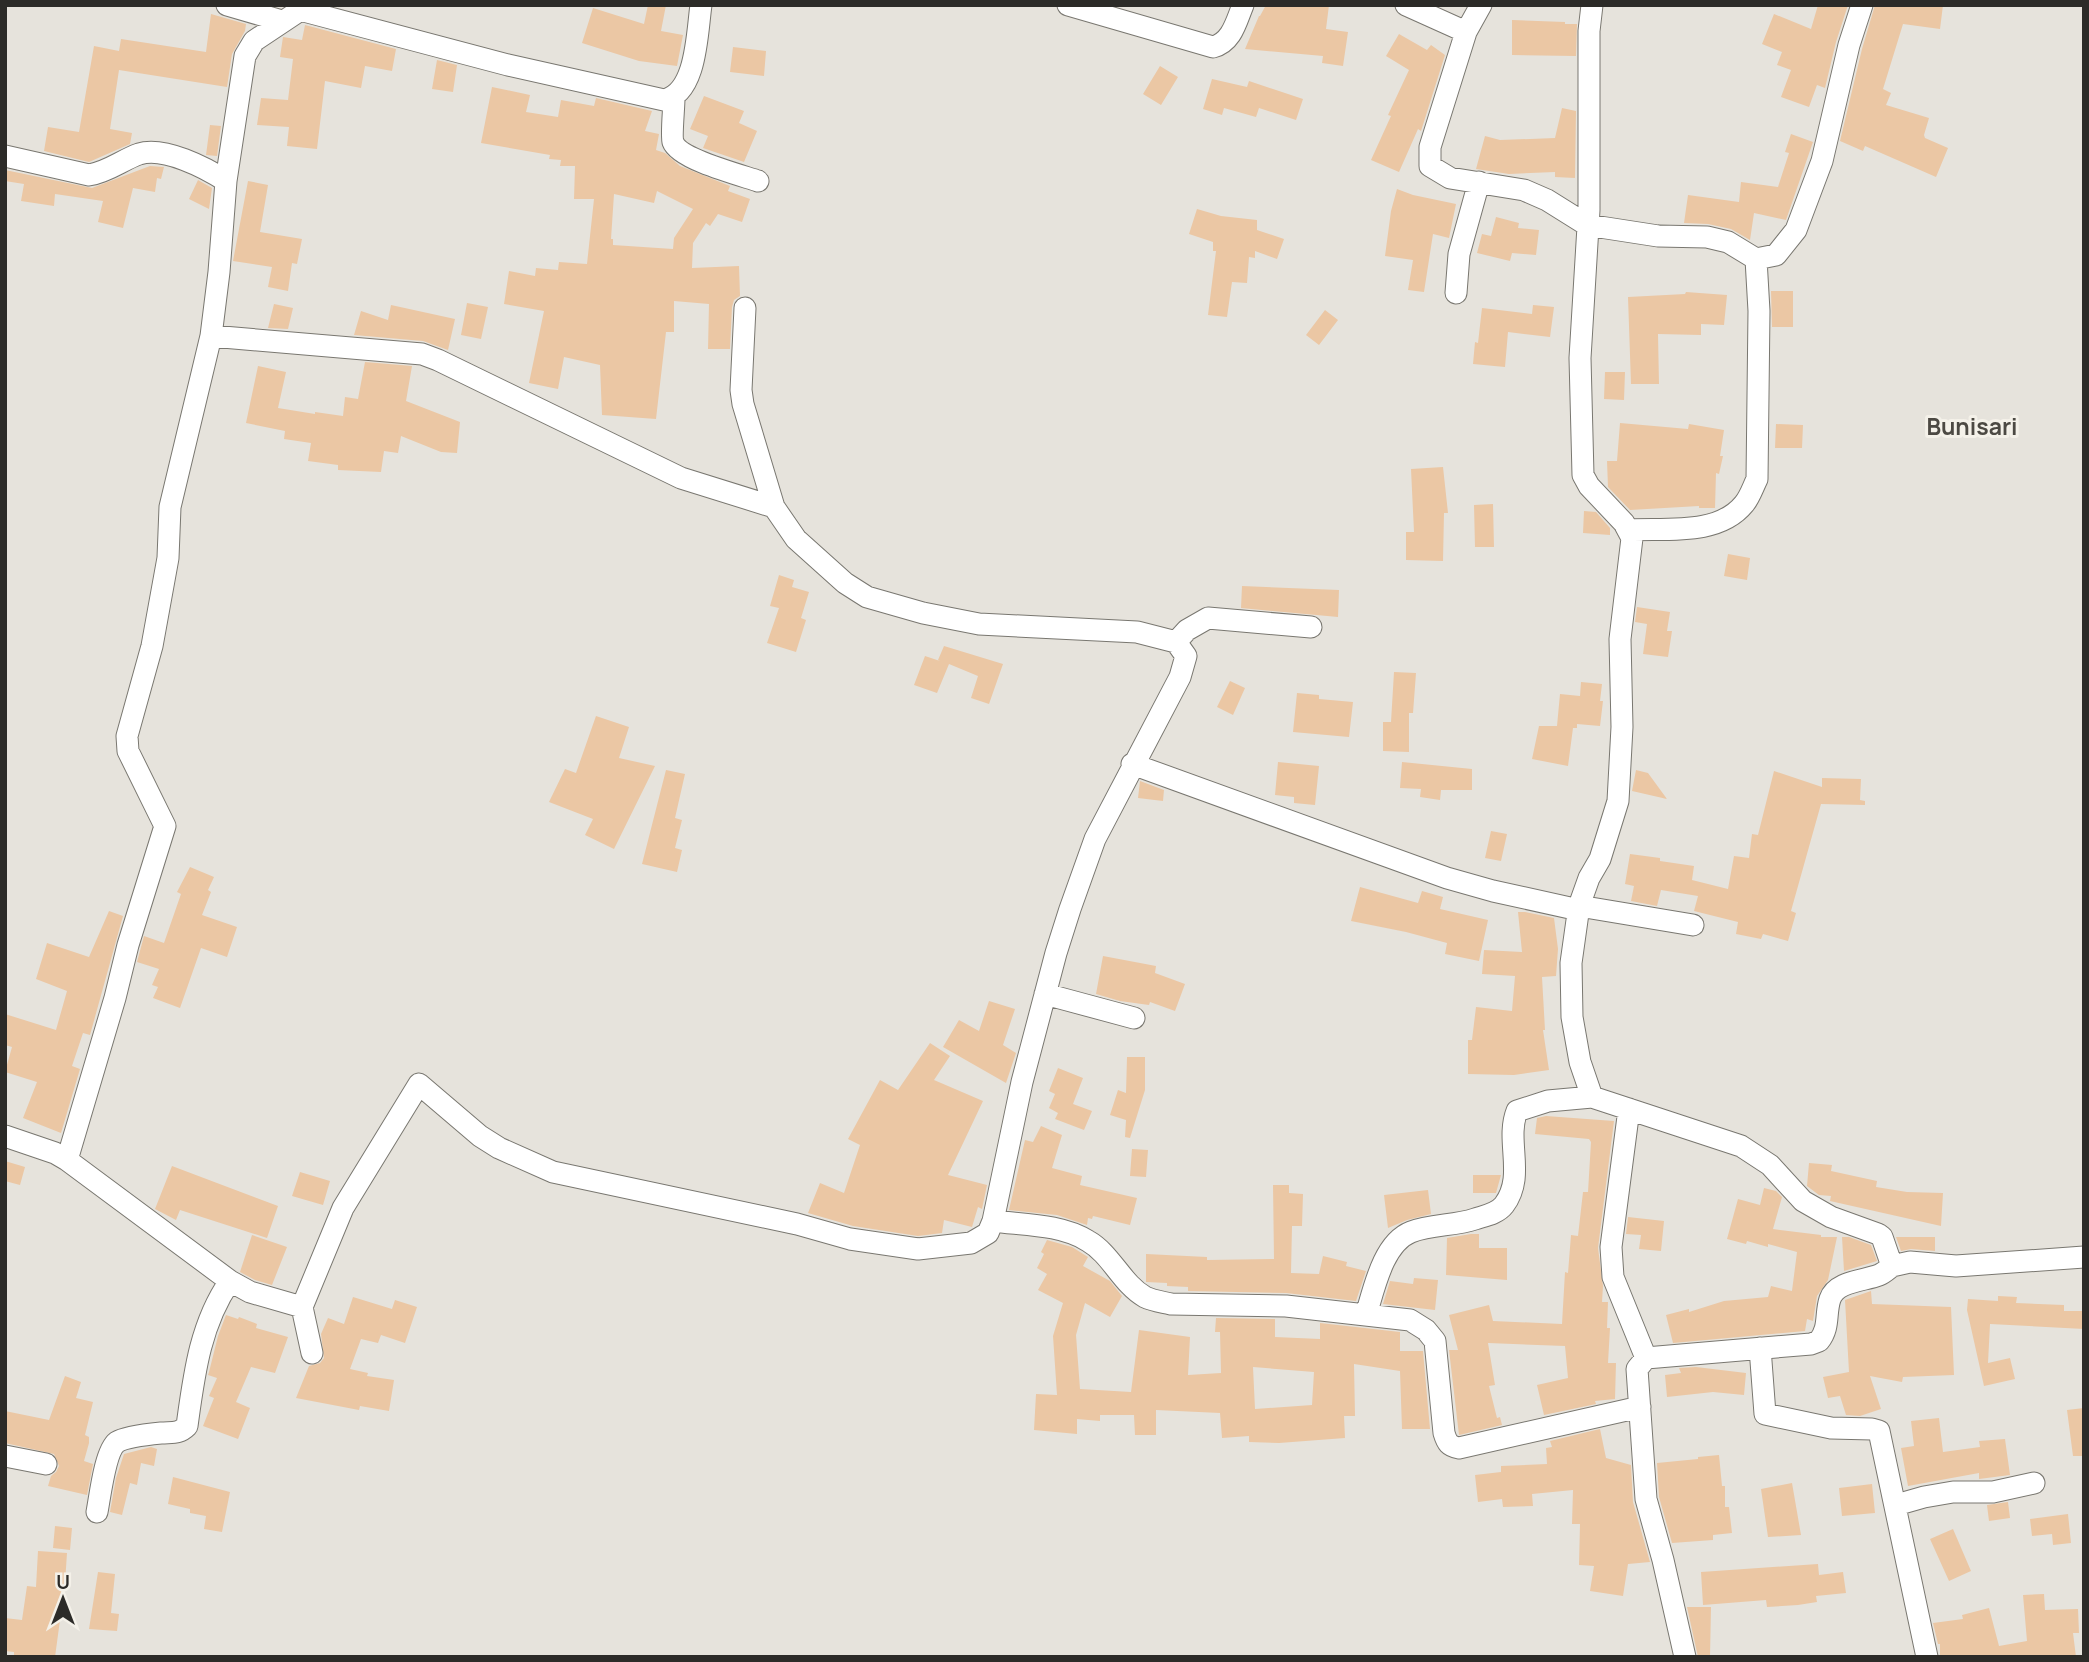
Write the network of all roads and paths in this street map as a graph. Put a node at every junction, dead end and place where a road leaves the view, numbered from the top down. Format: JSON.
{"nodes":[{"id":1,"x":227,"y":5,"type":"edge"},
{"id":2,"x":701,"y":5,"type":"edge"},
{"id":3,"x":1068,"y":5,"type":"edge"},
{"id":4,"x":1406,"y":5,"type":"edge"},
{"id":5,"x":1481,"y":5,"type":"edge"},
{"id":6,"x":1592,"y":5,"type":"edge"},
{"id":7,"x":1862,"y":5,"type":"edge"},
{"id":8,"x":1235,"y":7,"type":"edge"},
{"id":9,"x":297,"y":12,"type":"edge"},
{"id":10,"x":1466,"y":32,"type":"junction"},
{"id":11,"x":674,"y":98,"type":"junction"},
{"id":12,"x":5,"y":156,"type":"edge"},
{"id":13,"x":226,"y":181,"type":"junction"},
{"id":14,"x":758,"y":181,"type":"dead end"},
{"id":15,"x":1479,"y":182,"type":"junction"},
{"id":16,"x":1587,"y":225,"type":"junction"},
{"id":17,"x":1756,"y":258,"type":"junction"},
{"id":18,"x":1456,"y":293,"type":"dead end"},
{"id":19,"x":745,"y":308,"type":"dead end"},
{"id":20,"x":211,"y":336,"type":"junction"},
{"id":21,"x":774,"y":507,"type":"junction"},
{"id":22,"x":1629,"y":530,"type":"junction"},
{"id":23,"x":1311,"y":626,"type":"dead end"},
{"id":24,"x":1176,"y":642,"type":"junction"},
{"id":25,"x":1132,"y":764,"type":"junction"},
{"id":26,"x":1579,"y":908,"type":"junction"},
{"id":27,"x":1693,"y":925,"type":"dead end"},
{"id":28,"x":1045,"y":994,"type":"junction"},
{"id":29,"x":1135,"y":1018,"type":"dead end"},
{"id":30,"x":1592,"y":1097,"type":"junction"},
{"id":31,"x":1629,"y":1109,"type":"junction"},
{"id":32,"x":5,"y":1136,"type":"edge"},
{"id":33,"x":67,"y":1160,"type":"junction"},
{"id":34,"x":993,"y":1222,"type":"junction"},
{"id":35,"x":2084,"y":1257,"type":"edge"},
{"id":36,"x":1892,"y":1266,"type":"junction"},
{"id":37,"x":230,"y":1281,"type":"junction"},
{"id":38,"x":302,"y":1307,"type":"junction"},
{"id":39,"x":1366,"y":1315,"type":"junction"},
{"id":40,"x":1760,"y":1348,"type":"junction"},
{"id":41,"x":312,"y":1353,"type":"dead end"},
{"id":42,"x":1646,"y":1358,"type":"junction"},
{"id":43,"x":1640,"y":1407,"type":"junction"},
{"id":44,"x":5,"y":1456,"type":"edge"},
{"id":45,"x":46,"y":1464,"type":"dead end"},
{"id":46,"x":2034,"y":1483,"type":"dead end"},
{"id":47,"x":1896,"y":1505,"type":"junction"},
{"id":48,"x":97,"y":1512,"type":"dead end"},
{"id":49,"x":1685,"y":1657,"type":"edge"},
{"id":50,"x":1927,"y":1657,"type":"edge"}],
"edges":[{"from":1,"to":9,"type":"street"},
{"from":2,"to":11,"type":"street"},
{"from":3,"to":8,"type":"street"},
{"from":4,"to":10,"type":"street"},
{"from":5,"to":10,"type":"street"},
{"from":6,"to":16,"type":"street"},
{"from":7,"to":17,"type":"street"},
{"from":9,"to":11,"type":"street"},
{"from":9,"to":13,"type":"street"},
{"from":10,"to":15,"type":"street"},
{"from":11,"to":14,"type":"street"},
{"from":12,"to":13,"type":"street"},
{"from":13,"to":20,"type":"street"},
{"from":15,"to":16,"type":"street"},
{"from":15,"to":18,"type":"street"},
{"from":16,"to":17,"type":"street"},
{"from":16,"to":22,"type":"street"},
{"from":17,"to":22,"type":"street"},
{"from":19,"to":21,"type":"street"},
{"from":20,"to":21,"type":"street"},
{"from":20,"to":33,"type":"street"},
{"from":21,"to":24,"type":"street"},
{"from":22,"to":26,"type":"street"},
{"from":23,"to":24,"type":"street"},
{"from":24,"to":25,"type":"street"},
{"from":25,"to":26,"type":"street"},
{"from":25,"to":28,"type":"street"},
{"from":26,"to":27,"type":"street"},
{"from":26,"to":30,"type":"street"},
{"from":28,"to":29,"type":"street"},
{"from":28,"to":34,"type":"street"},
{"from":30,"to":31,"type":"street"},
{"from":30,"to":39,"type":"street"},
{"from":31,"to":36,"type":"street"},
{"from":31,"to":42,"type":"street"},
{"from":32,"to":33,"type":"street"},
{"from":33,"to":37,"type":"street"},
{"from":34,"to":38,"type":"street"},
{"from":34,"to":39,"type":"street"},
{"from":35,"to":36,"type":"street"},
{"from":36,"to":40,"type":"street"},
{"from":37,"to":38,"type":"street"},
{"from":37,"to":48,"type":"street"},
{"from":38,"to":41,"type":"street"},
{"from":39,"to":43,"type":"street"},
{"from":40,"to":42,"type":"street"},
{"from":40,"to":47,"type":"street"},
{"from":42,"to":43,"type":"street"},
{"from":43,"to":49,"type":"street"},
{"from":44,"to":45,"type":"street"},
{"from":46,"to":47,"type":"street"},
{"from":47,"to":50,"type":"street"}]}
